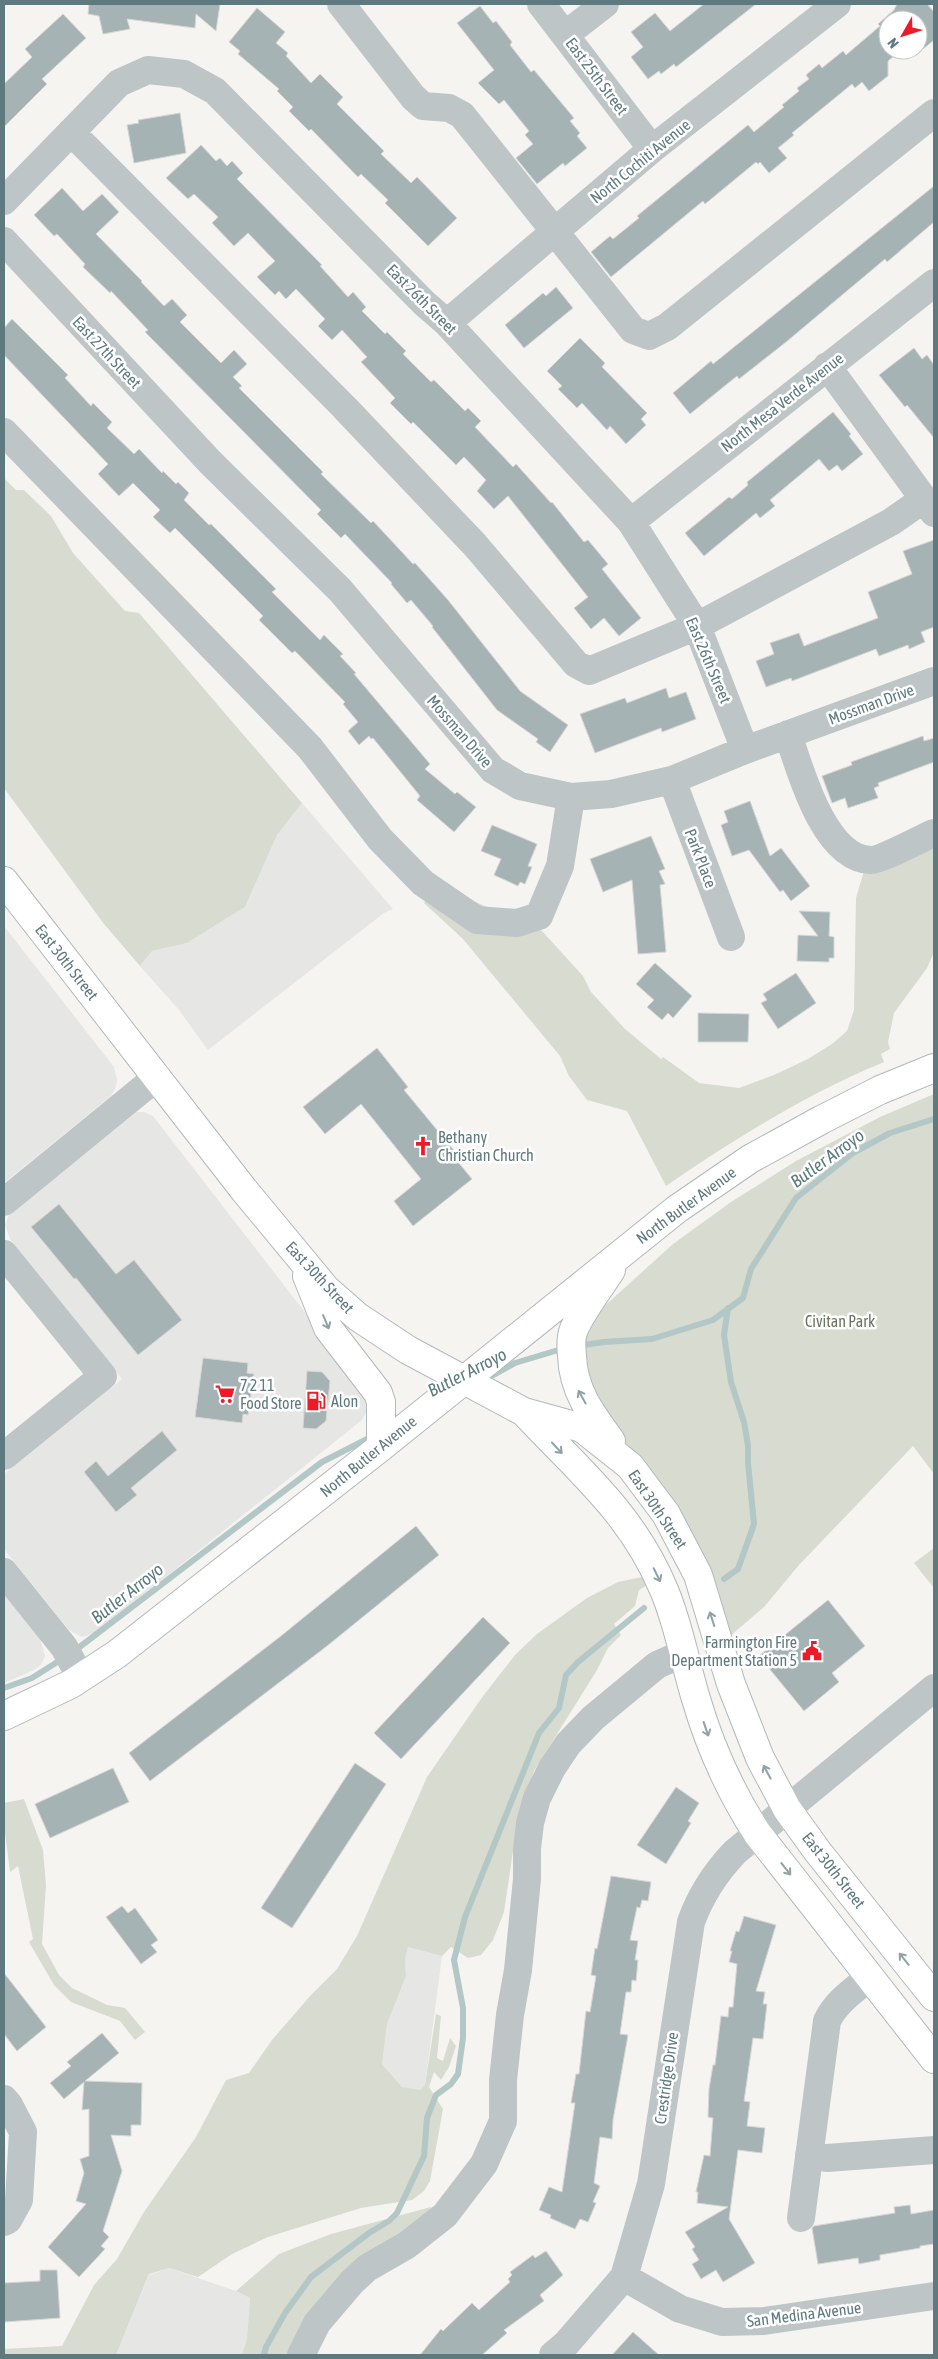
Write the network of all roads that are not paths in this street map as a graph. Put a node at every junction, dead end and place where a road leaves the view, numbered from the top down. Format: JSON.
{"nodes":[{"id":1,"x":341,"y":4,"type":"edge"},
{"id":2,"x":541,"y":4,"type":"edge"},
{"id":3,"x":605,"y":4,"type":"edge"},
{"id":4,"x":837,"y":4,"type":"edge"},
{"id":5,"x":565,"y":35,"type":"junction"},
{"id":6,"x":934,"y":113,"type":"edge"},
{"id":7,"x":72,"y":132,"type":"junction"},
{"id":8,"x":652,"y":149,"type":"junction"},
{"id":9,"x":4,"y":201,"type":"edge"},
{"id":10,"x":554,"y":232,"type":"junction"},
{"id":11,"x":4,"y":241,"type":"edge"},
{"id":12,"x":931,"y":292,"type":"edge"},
{"id":13,"x":446,"y":322,"type":"junction"},
{"id":14,"x":827,"y":366,"type":"junction"},
{"id":15,"x":4,"y":432,"type":"edge"},
{"id":16,"x":210,"y":462,"type":"joint"},
{"id":17,"x":929,"y":506,"type":"edge"},
{"id":18,"x":631,"y":522,"type":"junction"},
{"id":19,"x":697,"y":626,"type":"junction"},
{"id":20,"x":934,"y":682,"type":"edge"},
{"id":21,"x":788,"y":734,"type":"junction"},
{"id":22,"x":745,"y":750,"type":"junction"},
{"id":23,"x":672,"y":780,"type":"junction"},
{"id":24,"x":571,"y":797,"type":"junction"},
{"id":25,"x":934,"y":833,"type":"edge"},
{"id":26,"x":4,"y":881,"type":"edge"},
{"id":27,"x":731,"y":937,"type":"dead end"},
{"id":28,"x":934,"y":1068,"type":"edge"},
{"id":29,"x":156,"y":1077,"type":"junction"},
{"id":30,"x":4,"y":1202,"type":"edge"},
{"id":31,"x":4,"y":1254,"type":"edge"},
{"id":32,"x":620,"y":1254,"type":"junction"},
{"id":33,"x":301,"y":1260,"type":"junction"},
{"id":34,"x":463,"y":1380,"type":"junction"},
{"id":35,"x":524,"y":1412,"type":"junction"},
{"id":36,"x":381,"y":1447,"type":"junction"},
{"id":37,"x":4,"y":1456,"type":"edge"},
{"id":38,"x":630,"y":1466,"type":"junction"},
{"id":39,"x":4,"y":1572,"type":"edge"},
{"id":40,"x":684,"y":1653,"type":"junction"},
{"id":41,"x":81,"y":1678,"type":"junction"},
{"id":42,"x":934,"y":1688,"type":"edge"},
{"id":43,"x":4,"y":1716,"type":"edge"},
{"id":44,"x":787,"y":1809,"type":"junction"},
{"id":45,"x":757,"y":1833,"type":"junction"},
{"id":46,"x":870,"y":1977,"type":"junction"},
{"id":47,"x":934,"y":1997,"type":"edge"},
{"id":48,"x":934,"y":2059,"type":"edge"},
{"id":49,"x":4,"y":2099,"type":"edge"},
{"id":50,"x":934,"y":2150,"type":"edge"},
{"id":51,"x":809,"y":2155,"type":"junction"},
{"id":52,"x":801,"y":2218,"type":"dead end"},
{"id":53,"x":4,"y":2222,"type":"edge"},
{"id":54,"x":624,"y":2276,"type":"junction"},
{"id":55,"x":934,"y":2296,"type":"edge"},
{"id":56,"x":300,"y":2355,"type":"edge"},
{"id":57,"x":553,"y":2355,"type":"edge"}],
"edges":[{"from":1,"to":10,"type":"street"},
{"from":2,"to":5,"type":"street","name":"East 25th Street"},
{"from":3,"to":5,"type":"street"},
{"from":4,"to":8,"type":"street","name":"North Cochiti Avenue"},
{"from":5,"to":8,"type":"street","name":"East 25th Street"},
{"from":6,"to":10,"type":"street"},
{"from":7,"to":9,"type":"street","name":"East 26th Street"},
{"from":7,"to":13,"type":"street","name":"East 26th Street"},
{"from":7,"to":19,"type":"street"},
{"from":8,"to":10,"type":"street","name":"North Cochiti Avenue"},
{"from":10,"to":13,"type":"street","name":"North Cochiti Avenue"},
{"from":11,"to":16,"type":"street","name":"East 27th Street"},
{"from":12,"to":14,"type":"street","name":"North Mesa Verde Avenue"},
{"from":13,"to":18,"type":"street","name":"East 26th Street"},
{"from":14,"to":17,"type":"street"},
{"from":14,"to":18,"type":"street","name":"North Mesa Verde Avenue"},
{"from":15,"to":24,"type":"street"},
{"from":16,"to":24,"type":"street","name":"Mossman Drive"},
{"from":17,"to":19,"type":"street"},
{"from":18,"to":19,"type":"street","name":"East 26th Street"},
{"from":19,"to":22,"type":"street","name":"East 26th Street"},
{"from":20,"to":21,"type":"street","name":"Mossman Drive"},
{"from":21,"to":22,"type":"street","name":"Mossman Drive"},
{"from":21,"to":25,"type":"street"},
{"from":22,"to":23,"type":"street","name":"Mossman Drive"},
{"from":23,"to":24,"type":"street","name":"Mossman Drive"},
{"from":23,"to":27,"type":"street","name":"Park Place"},
{"from":26,"to":29,"type":"main road","name":"East 30th Street"},
{"from":28,"to":32,"type":"main road","name":"North Butler Avenue"},
{"from":29,"to":30,"type":"street"},
{"from":29,"to":33,"type":"main road","name":"East 30th Street"},
{"from":31,"to":37,"type":"street"},
{"from":32,"to":34,"type":"main road","name":"North Butler Avenue"},
{"from":38,"to":32,"type":"main road","one_way":true},
{"from":33,"to":34,"type":"main road","name":"East 30th Street"},
{"from":33,"to":36,"type":"main road","one_way":true},
{"from":34,"to":35,"type":"main road","name":"East 30th Street"},
{"from":34,"to":36,"type":"main road","name":"North Butler Avenue"},
{"from":35,"to":38,"type":"main road","name":"East 30th Street"},
{"from":35,"to":40,"type":"main road","one_way":true},
{"from":36,"to":41,"type":"main road","name":"North Butler Avenue"},
{"from":44,"to":38,"type":"main road","name":"East 30th Street","one_way":true},
{"from":39,"to":41,"type":"street"},
{"from":40,"to":45,"type":"main road","one_way":true},
{"from":40,"to":56,"type":"street"},
{"from":41,"to":43,"type":"main road","name":"North Butler Avenue"},
{"from":42,"to":44,"type":"street","name":"Crestridge Drive"},
{"from":44,"to":45,"type":"street","name":"Crestridge Drive"},
{"from":47,"to":44,"type":"main road","name":"East 30th Street","one_way":true},
{"from":45,"to":46,"type":"main road","one_way":true},
{"from":45,"to":54,"type":"street","name":"Crestridge Drive"},
{"from":46,"to":48,"type":"main road"},
{"from":46,"to":51,"type":"street"},
{"from":49,"to":53,"type":"street"},
{"from":50,"to":51,"type":"street"},
{"from":51,"to":52,"type":"street"},
{"from":54,"to":55,"type":"street","name":"San Medina Avenue"},
{"from":54,"to":57,"type":"street","name":"Crestridge Drive"}]}
